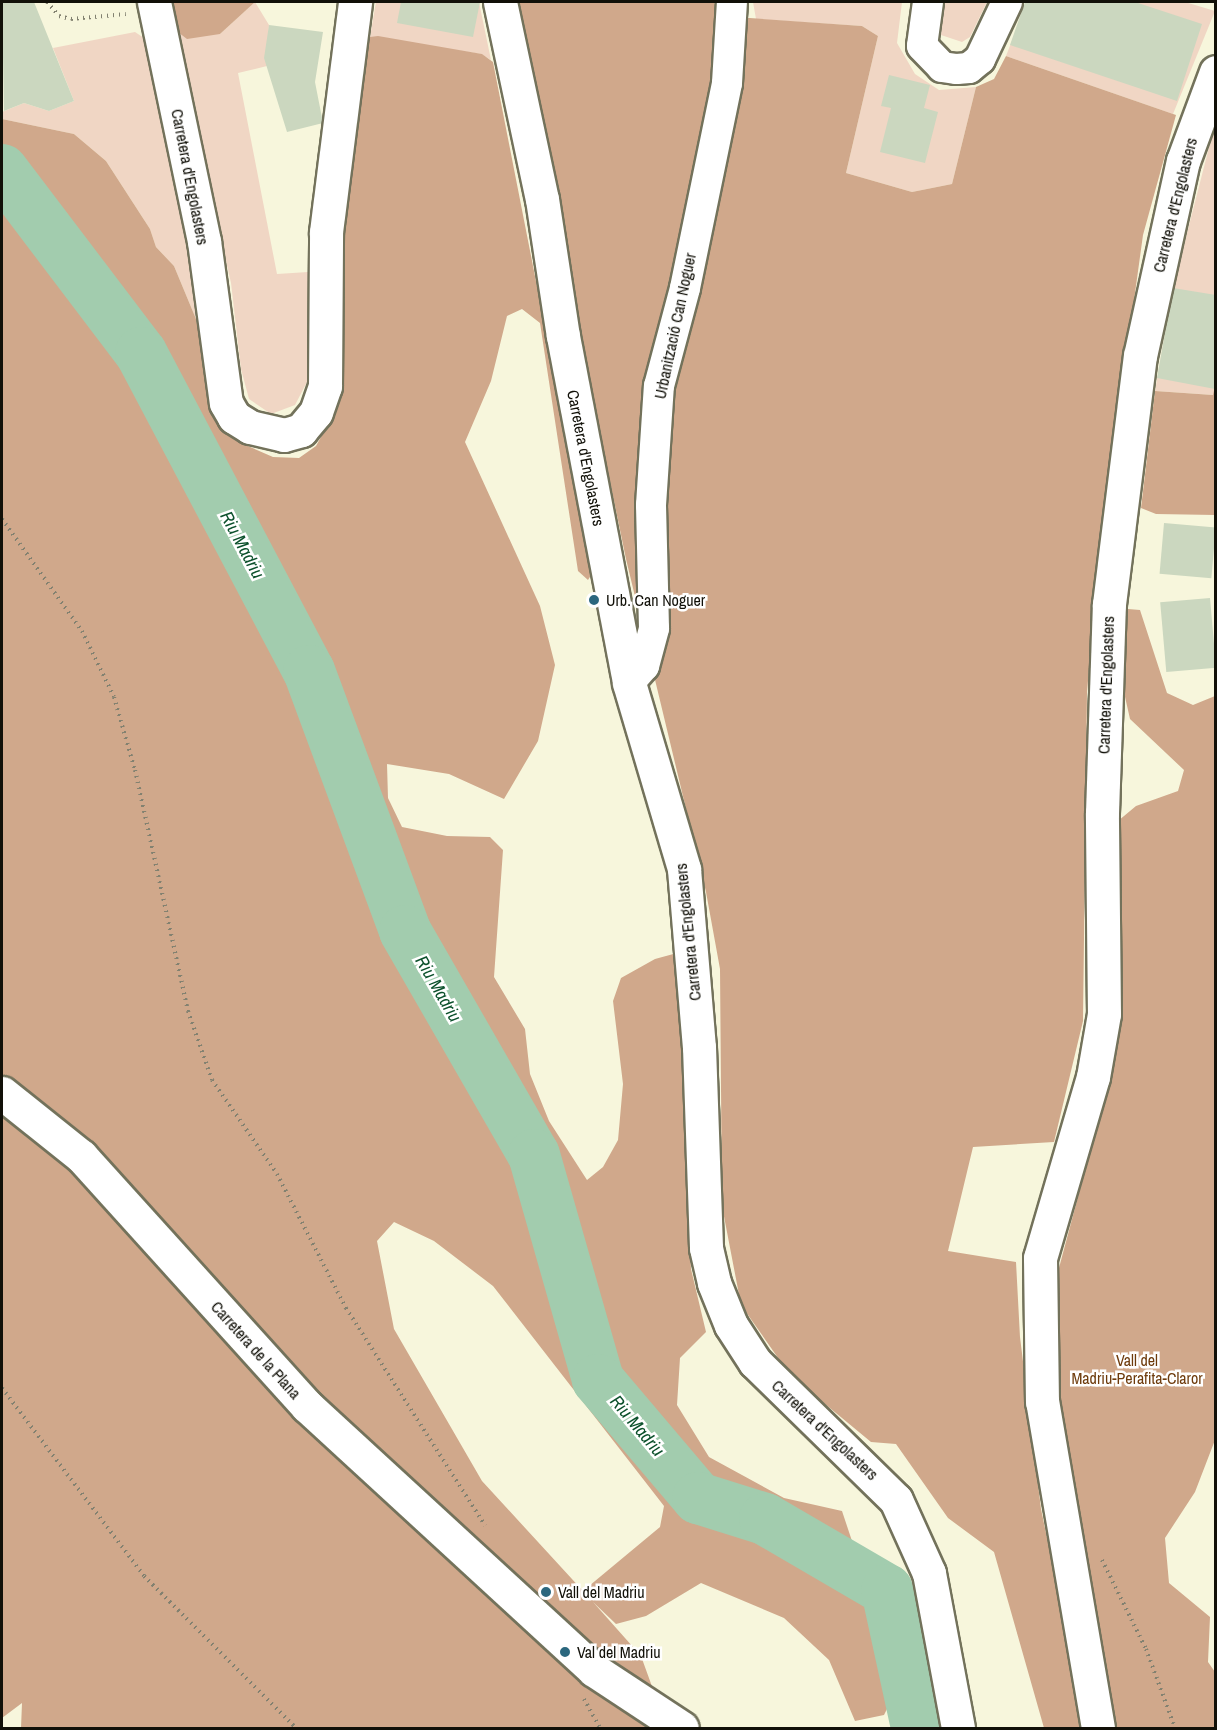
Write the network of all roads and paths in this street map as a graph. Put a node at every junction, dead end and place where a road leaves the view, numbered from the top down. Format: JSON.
{"nodes":[{"id":1,"x":47,"y":2,"type":"edge"},
{"id":2,"x":355,"y":2,"type":"edge"},
{"id":3,"x":500,"y":2,"type":"edge"},
{"id":4,"x":732,"y":2,"type":"edge"},
{"id":5,"x":928,"y":2,"type":"edge"},
{"id":6,"x":1007,"y":2,"type":"edge"},
{"id":7,"x":155,"y":7,"type":"edge"},
{"id":8,"x":1215,"y":72,"type":"edge"},
{"id":9,"x":2,"y":519,"type":"edge"},
{"id":10,"x":629,"y":683,"type":"junction"},
{"id":11,"x":2,"y":1093,"type":"edge"},
{"id":12,"x":2,"y":1388,"type":"edge"},
{"id":13,"x":492,"y":1535,"type":"dead end"},
{"id":14,"x":1100,"y":1556,"type":"dead end"},
{"id":15,"x":296,"y":1728,"type":"edge"},
{"id":16,"x":682,"y":1728,"type":"edge"},
{"id":17,"x":958,"y":1728,"type":"edge"},
{"id":18,"x":1098,"y":1728,"type":"edge"},
{"id":19,"x":1175,"y":1728,"type":"edge"}],
"edges":[{"from":1,"to":7,"type":"path"},
{"from":2,"to":7,"type":"main road","name":"Carretera d'Engolasters"},
{"from":3,"to":10,"type":"main road","name":"Carretera d'Engolasters"},
{"from":4,"to":10,"type":"street","name":"Urbanització Can Noguer"},
{"from":5,"to":6,"type":"street"},
{"from":8,"to":18,"type":"main road","name":"Carretera d'Engolasters"},
{"from":9,"to":13,"type":"path"},
{"from":10,"to":17,"type":"main road","name":"Carretera d'Engolasters"},
{"from":11,"to":16,"type":"main road","name":"Carretera de la Plana"},
{"from":12,"to":15,"type":"path"},
{"from":14,"to":19,"type":"path"}]}
